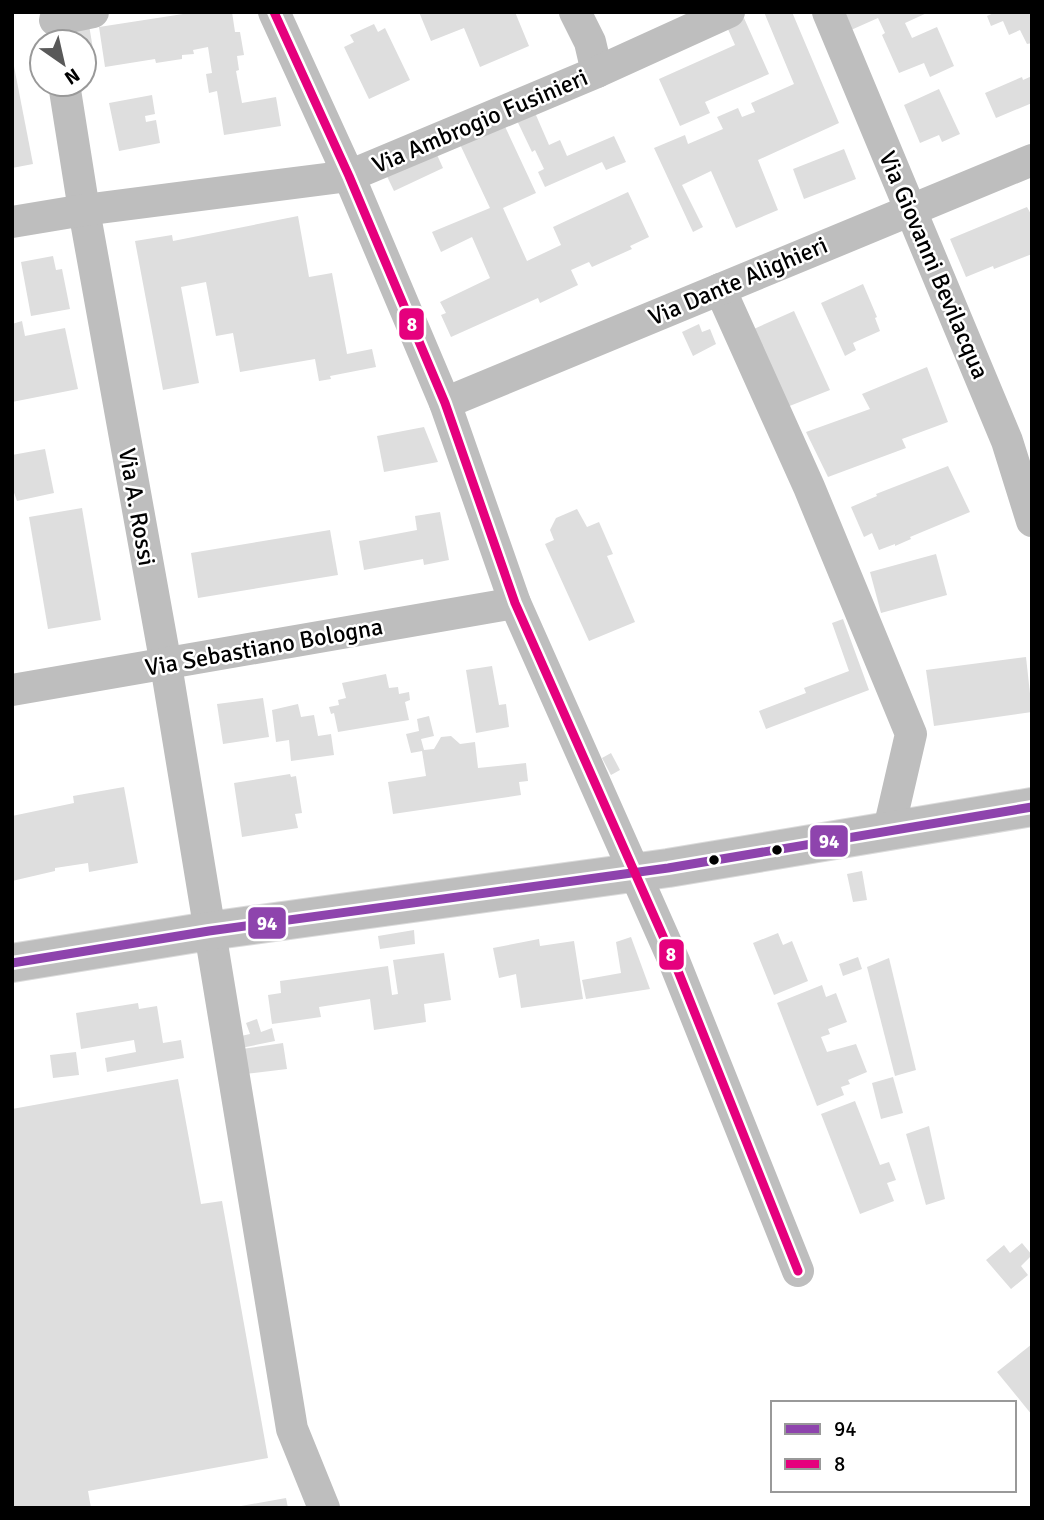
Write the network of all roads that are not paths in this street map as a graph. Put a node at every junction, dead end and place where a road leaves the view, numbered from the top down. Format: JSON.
{"nodes":[{"id":1,"x":93,"y":12,"type":"edge"},
{"id":2,"x":274,"y":12,"type":"edge"},
{"id":3,"x":575,"y":12,"type":"edge"},
{"id":4,"x":729,"y":12,"type":"edge"},
{"id":5,"x":828,"y":12,"type":"edge"},
{"id":6,"x":55,"y":25,"type":"edge"},
{"id":7,"x":597,"y":72,"type":"junction"},
{"id":8,"x":66,"y":98,"type":"edge"},
{"id":9,"x":1032,"y":160,"type":"edge"},
{"id":10,"x":349,"y":176,"type":"junction"},
{"id":11,"x":911,"y":209,"type":"junction"},
{"id":12,"x":84,"y":210,"type":"junction"},
{"id":13,"x":12,"y":222,"type":"edge"},
{"id":14,"x":720,"y":289,"type":"junction"},
{"id":15,"x":446,"y":403,"type":"junction"},
{"id":16,"x":1019,"y":436,"type":"edge"},
{"id":17,"x":1032,"y":521,"type":"edge"},
{"id":18,"x":515,"y":603,"type":"junction"},
{"id":19,"x":166,"y":665,"type":"junction"},
{"id":20,"x":12,"y":690,"type":"edge"},
{"id":21,"x":1032,"y":807,"type":"edge"},
{"id":22,"x":889,"y":829,"type":"junction"},
{"id":23,"x":635,"y":872,"type":"junction"},
{"id":24,"x":209,"y":931,"type":"junction"},
{"id":25,"x":12,"y":963,"type":"edge"},
{"id":26,"x":799,"y":1270,"type":"dead end"},
{"id":27,"x":324,"y":1508,"type":"edge"}],
"edges":[{"from":1,"to":6,"type":"street"},
{"from":2,"to":10,"type":"street"},
{"from":3,"to":7,"type":"street"},
{"from":4,"to":7,"type":"street","name":"Via Ambrogio Fusinieri"},
{"from":5,"to":11,"type":"street","name":"Via Giovanni Bevilacqua"},
{"from":7,"to":10,"type":"street","name":"Via Ambrogio Fusinieri"},
{"from":8,"to":12,"type":"street","name":"Via A. Rossi"},
{"from":9,"to":11,"type":"street","name":"Via Dante Alighieri"},
{"from":10,"to":12,"type":"street","name":"Via Ambrogio Fusinieri"},
{"from":10,"to":15,"type":"street"},
{"from":11,"to":14,"type":"street","name":"Via Dante Alighieri"},
{"from":11,"to":16,"type":"street","name":"Via Giovanni Bevilacqua"},
{"from":12,"to":13,"type":"street","name":"Via Ambrogio Fusinieri"},
{"from":12,"to":19,"type":"street","name":"Via A. Rossi"},
{"from":14,"to":15,"type":"street","name":"Via Dante Alighieri"},
{"from":14,"to":22,"type":"street"},
{"from":15,"to":18,"type":"street"},
{"from":16,"to":17,"type":"street","name":"Via Giovanni Bevilacqua"},
{"from":18,"to":19,"type":"street","name":"Via Sebastiano Bologna"},
{"from":18,"to":23,"type":"street"},
{"from":19,"to":20,"type":"street","name":"Via Sebastiano Bologna"},
{"from":19,"to":24,"type":"street","name":"Via A. Rossi"},
{"from":21,"to":22,"type":"main road"},
{"from":22,"to":23,"type":"main road"},
{"from":23,"to":24,"type":"main road"},
{"from":23,"to":26,"type":"street"},
{"from":24,"to":25,"type":"main road"},
{"from":24,"to":27,"type":"street","name":"Via A. Rossi"}]}
